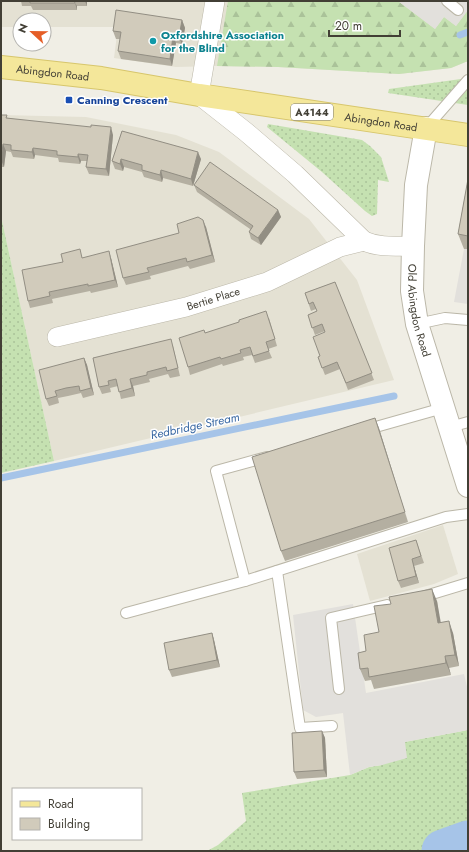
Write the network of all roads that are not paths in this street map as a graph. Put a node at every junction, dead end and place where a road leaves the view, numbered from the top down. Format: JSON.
{"nodes":[{"id":1,"x":215,"y":1,"type":"edge"},
{"id":2,"x":447,"y":1,"type":"edge"},
{"id":3,"x":458,"y":10,"type":"dead end"},
{"id":4,"x":1,"y":68,"type":"edge"},
{"id":5,"x":468,"y":80,"type":"edge"},
{"id":6,"x":199,"y":95,"type":"junction"},
{"id":7,"x":426,"y":128,"type":"junction"},
{"id":8,"x":468,"y":135,"type":"edge"},
{"id":9,"x":364,"y":241,"type":"junction"},
{"id":10,"x":413,"y":246,"type":"junction"},
{"id":11,"x":468,"y":320,"type":"edge"},
{"id":12,"x":417,"y":324,"type":"junction"},
{"id":13,"x":57,"y":337,"type":"dead end"},
{"id":14,"x":454,"y":419,"type":"edge"},
{"id":15,"x":352,"y":434,"type":"edge"},
{"id":16,"x":276,"y":455,"type":"edge"},
{"id":17,"x":468,"y":486,"type":"edge"},
{"id":18,"x":468,"y":514,"type":"edge"},
{"id":19,"x":277,"y":571,"type":"junction"},
{"id":20,"x":245,"y":581,"type":"junction"},
{"id":21,"x":468,"y":583,"type":"edge"},
{"id":22,"x":414,"y":599,"type":"edge"},
{"id":23,"x":400,"y":602,"type":"edge"},
{"id":24,"x":126,"y":613,"type":"dead end"},
{"id":25,"x":339,"y":689,"type":"dead end"},
{"id":26,"x":332,"y":726,"type":"dead end"}],
"edges":[{"from":1,"to":6,"type":"street"},
{"from":2,"to":3,"type":"lane"},
{"from":4,"to":6,"type":"main road","name":"Abingdon Road","number":"A4144"},
{"from":5,"to":7,"type":"lane"},
{"from":6,"to":7,"type":"main road","name":"Abingdon Road","number":"A4144"},
{"from":6,"to":9,"type":"street","name":"Abingdon Road"},
{"from":7,"to":8,"type":"main road","name":"Abingdon Road","number":"A4144"},
{"from":7,"to":10,"type":"street","name":"Old Abingdon Road"},
{"from":9,"to":10,"type":"street","name":"Abingdon Road"},
{"from":9,"to":13,"type":"street","name":"Bertie Place"},
{"from":10,"to":12,"type":"street","name":"Old Abingdon Road"},
{"from":11,"to":12,"type":"lane"},
{"from":12,"to":14,"type":"street","name":"Old Abingdon Road"},
{"from":14,"to":15,"type":"lane"},
{"from":14,"to":17,"type":"street","name":"Old Abingdon Road"},
{"from":16,"to":20,"type":"lane"},
{"from":18,"to":19,"type":"lane"},
{"from":19,"to":20,"type":"lane"},
{"from":19,"to":26,"type":"lane"},
{"from":20,"to":24,"type":"lane"},
{"from":21,"to":22,"type":"lane"},
{"from":23,"to":25,"type":"lane"}]}
